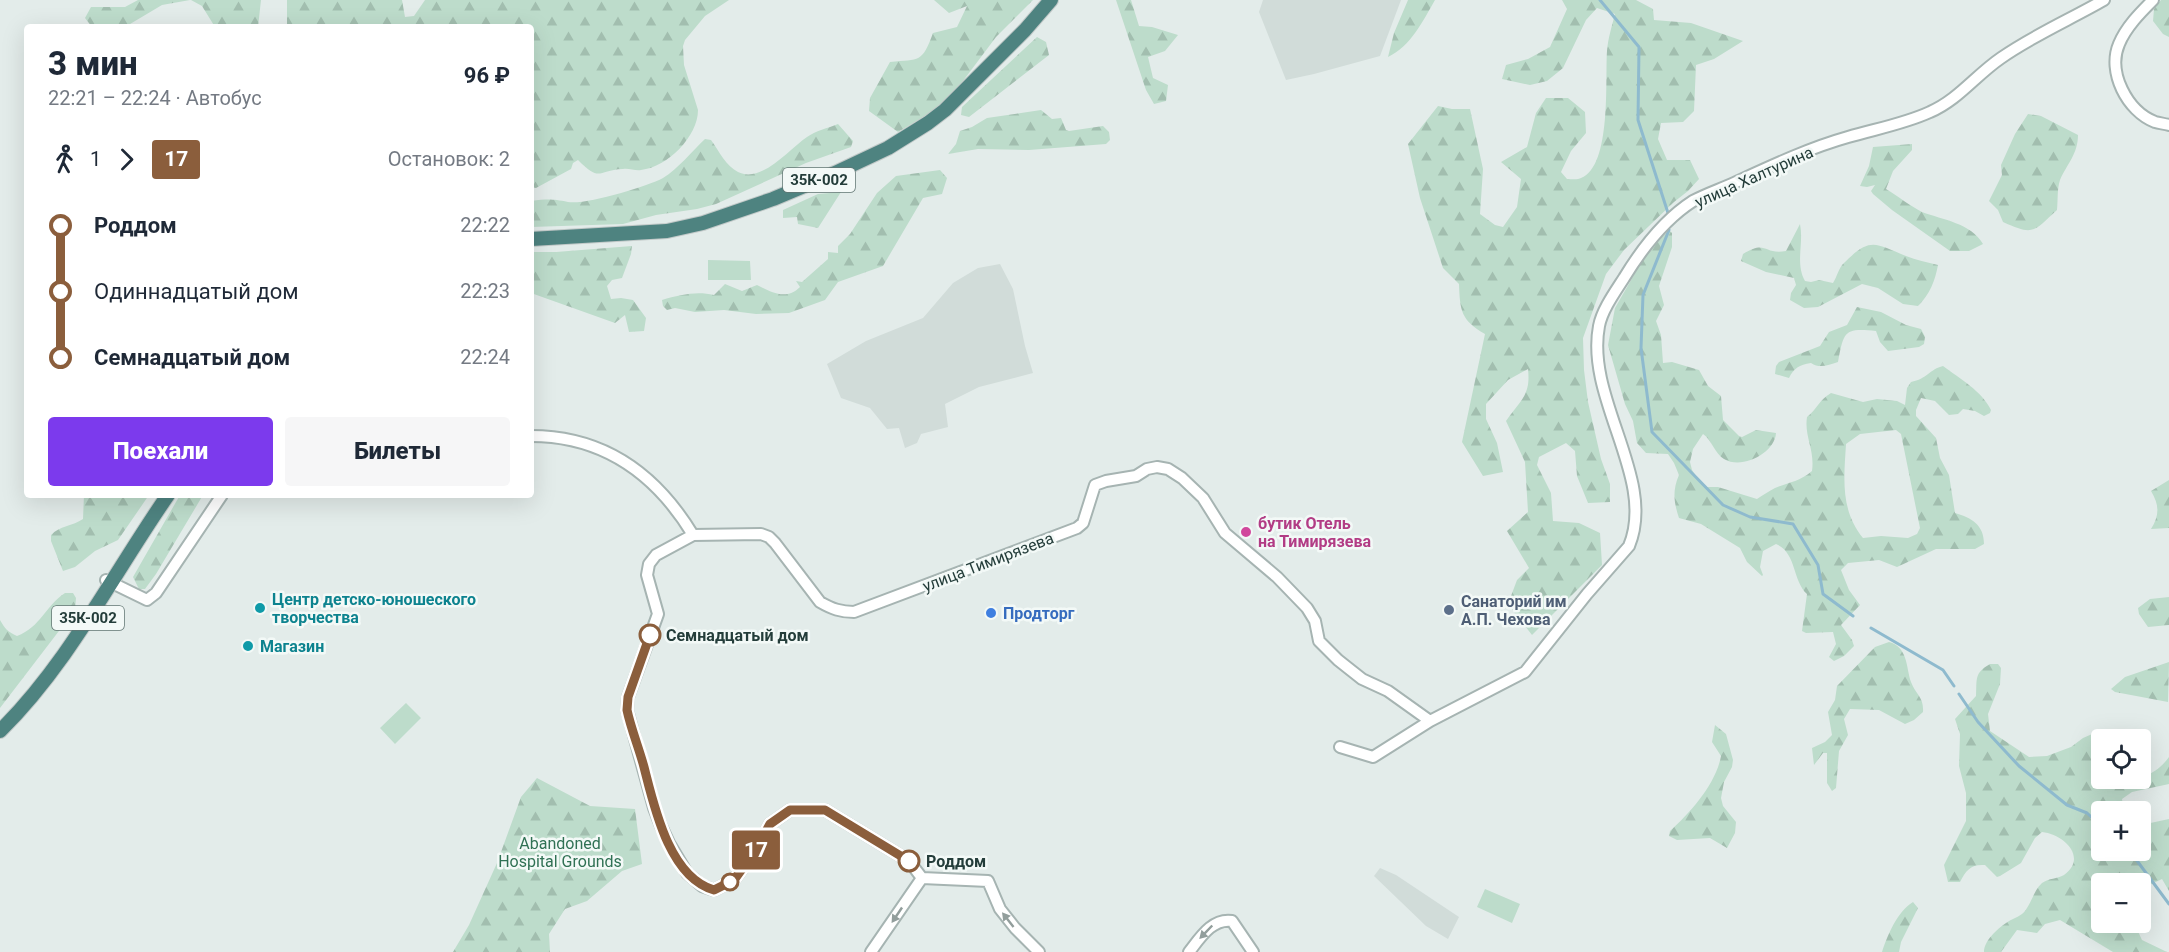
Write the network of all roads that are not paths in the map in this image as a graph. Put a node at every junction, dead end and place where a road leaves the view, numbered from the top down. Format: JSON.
{"nodes":[{"id":1,"x":1039,"y":0,"type":"edge"},
{"id":2,"x":1051,"y":0,"type":"edge"},
{"id":3,"x":2104,"y":0,"type":"edge"},
{"id":4,"x":2153,"y":0,"type":"edge"},
{"id":5,"x":2169,"y":125,"type":"edge"},
{"id":6,"x":534,"y":232,"type":"edge"},
{"id":7,"x":534,"y":239,"type":"edge"},
{"id":8,"x":534,"y":436,"type":"edge"},
{"id":9,"x":157,"y":498,"type":"edge"},
{"id":10,"x":166,"y":498,"type":"edge"},
{"id":11,"x":220,"y":498,"type":"edge"},
{"id":12,"x":693,"y":535,"type":"junction"},
{"id":13,"x":114,"y":583,"type":"junction"},
{"id":14,"x":1430,"y":721,"type":"junction"},
{"id":15,"x":0,"y":722,"type":"edge"},
{"id":16,"x":0,"y":731,"type":"edge"},
{"id":17,"x":1340,"y":747,"type":"dead end"},
{"id":18,"x":922,"y":878,"type":"junction"},
{"id":19,"x":871,"y":952,"type":"edge"},
{"id":20,"x":1039,"y":952,"type":"edge"},
{"id":21,"x":1189,"y":952,"type":"edge"},
{"id":22,"x":1253,"y":952,"type":"edge"}],
"edges":[{"from":1,"to":6,"type":"highway","number":"35К-002"},
{"from":2,"to":7,"type":"highway","number":"35К-002"},
{"from":3,"to":14,"type":"street","name":"улица Халтурина"},
{"from":4,"to":5,"type":"street"},
{"from":8,"to":12,"type":"street"},
{"from":9,"to":13,"type":"highway"},
{"from":10,"to":13,"type":"highway","number":"35К-002"},
{"from":11,"to":13,"type":"street"},
{"from":12,"to":14,"type":"street","name":"улица Тимирязева"},
{"from":12,"to":18,"type":"street"},
{"from":13,"to":15,"type":"highway"},
{"from":13,"to":16,"type":"highway","number":"35К-002"},
{"from":14,"to":17,"type":"street","name":"улица Халтурина"},
{"from":18,"to":19,"type":"street","one_way":true},
{"from":20,"to":18,"type":"street","one_way":true},
{"from":22,"to":21,"type":"street","one_way":true}]}
